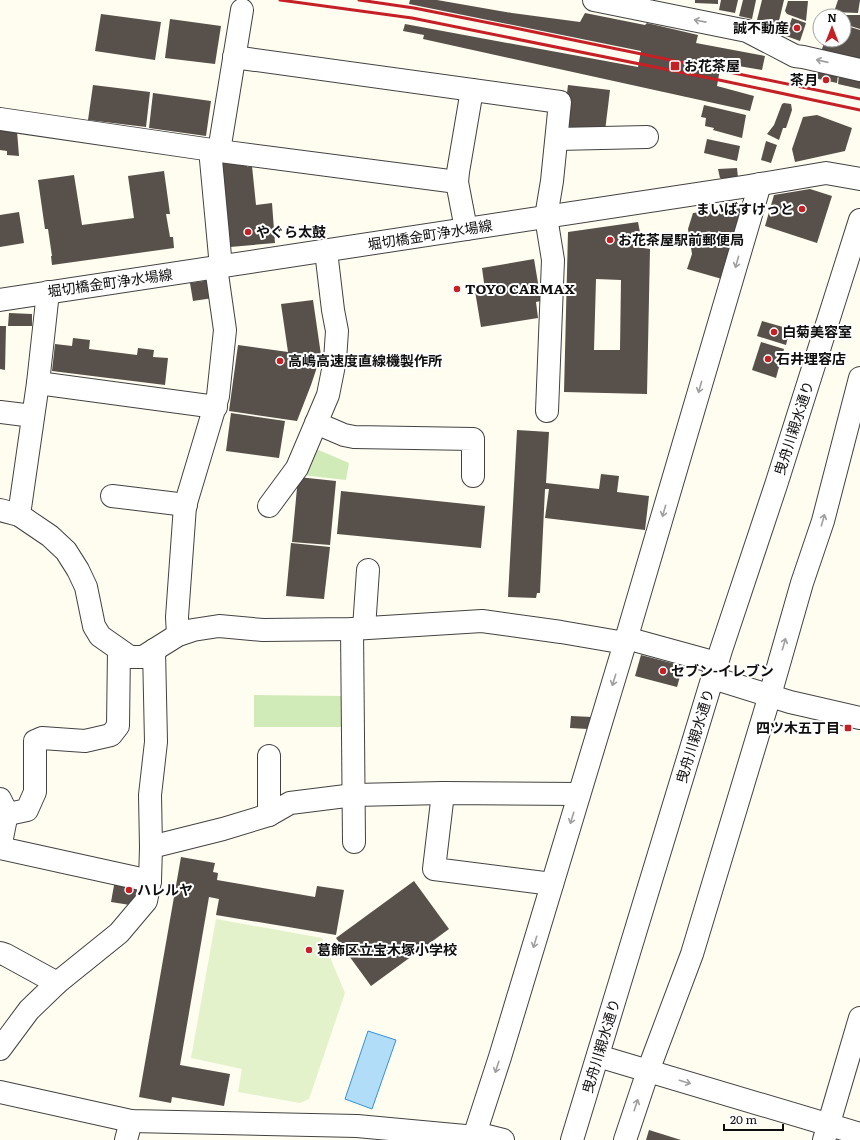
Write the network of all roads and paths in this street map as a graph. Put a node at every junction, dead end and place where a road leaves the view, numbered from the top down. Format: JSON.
{"nodes":[{"id":1,"x":594,"y":0,"type":"edge"},
{"id":2,"x":242,"y":10,"type":"dead end"},
{"id":3,"x":234,"y":57,"type":"junction"},
{"id":4,"x":860,"y":70,"type":"edge"},
{"id":5,"x":472,"y":90,"type":"junction"},
{"id":6,"x":0,"y":120,"type":"edge"},
{"id":7,"x":647,"y":137,"type":"dead end"},
{"id":8,"x":557,"y":139,"type":"junction"},
{"id":9,"x":215,"y":151,"type":"junction"},
{"id":10,"x":860,"y":179,"type":"edge"},
{"id":11,"x":457,"y":182,"type":"junction"},
{"id":12,"x":760,"y":184,"type":"junction"},
{"id":13,"x":546,"y":217,"type":"junction"},
{"id":14,"x":860,"y":220,"type":"edge"},
{"id":15,"x":466,"y":229,"type":"junction"},
{"id":16,"x":326,"y":251,"type":"junction"},
{"id":17,"x":219,"y":267,"type":"junction"},
{"id":18,"x":48,"y":292,"type":"junction"},
{"id":19,"x":0,"y":300,"type":"edge"},
{"id":20,"x":860,"y":378,"type":"edge"},
{"id":21,"x":38,"y":382,"type":"junction"},
{"id":22,"x":216,"y":406,"type":"junction"},
{"id":23,"x":548,"y":411,"type":"dead end"},
{"id":24,"x":0,"y":412,"type":"edge"},
{"id":25,"x":33,"y":416,"type":"junction"},
{"id":26,"x":316,"y":423,"type":"junction"},
{"id":27,"x":473,"y":476,"type":"dead end"},
{"id":28,"x":112,"y":496,"type":"dead end"},
{"id":29,"x":186,"y":505,"type":"junction"},
{"id":30,"x":269,"y":506,"type":"dead end"},
{"id":31,"x":10,"y":512,"type":"edge"},
{"id":32,"x":368,"y":570,"type":"dead end"},
{"id":33,"x":358,"y":629,"type":"junction"},
{"id":34,"x":178,"y":635,"type":"junction"},
{"id":35,"x":626,"y":640,"type":"junction"},
{"id":36,"x":119,"y":650,"type":"junction"},
{"id":37,"x":154,"y":650,"type":"junction"},
{"id":38,"x":715,"y":671,"type":"junction"},
{"id":39,"x":770,"y":695,"type":"junction"},
{"id":40,"x":860,"y":718,"type":"edge"},
{"id":41,"x":269,"y":756,"type":"dead end"},
{"id":42,"x":443,"y":794,"type":"junction"},
{"id":43,"x":580,"y":794,"type":"junction"},
{"id":44,"x":354,"y":795,"type":"junction"},
{"id":45,"x":2,"y":808,"type":"edge"},
{"id":46,"x":269,"y":815,"type":"junction"},
{"id":47,"x":354,"y":842,"type":"dead end"},
{"id":48,"x":151,"y":847,"type":"junction"},
{"id":49,"x":0,"y":848,"type":"edge"},
{"id":50,"x":150,"y":880,"type":"junction"},
{"id":51,"x":552,"y":884,"type":"junction"},
{"id":52,"x":0,"y":953,"type":"edge"},
{"id":53,"x":57,"y":983,"type":"junction"},
{"id":54,"x":860,"y":1018,"type":"edge"},
{"id":55,"x":1,"y":1044,"type":"edge"},
{"id":56,"x":598,"y":1056,"type":"junction"},
{"id":57,"x":648,"y":1071,"type":"junction"},
{"id":58,"x":0,"y":1092,"type":"edge"},
{"id":59,"x":129,"y":1130,"type":"edge"},
{"id":60,"x":826,"y":1132,"type":"edge"},
{"id":61,"x":860,"y":1134,"type":"edge"},
{"id":62,"x":473,"y":1138,"type":"edge"},
{"id":63,"x":503,"y":1140,"type":"edge"},
{"id":64,"x":572,"y":1140,"type":"edge"},
{"id":65,"x":625,"y":1140,"type":"edge"}],
"edges":[{"from":4,"to":1,"type":"street","one_way":true},
{"from":2,"to":3,"type":"street"},
{"from":3,"to":5,"type":"street"},
{"from":3,"to":9,"type":"street"},
{"from":5,"to":8,"type":"street"},
{"from":5,"to":11,"type":"street"},
{"from":6,"to":9,"type":"street"},
{"from":7,"to":8,"type":"street"},
{"from":8,"to":13,"type":"street"},
{"from":9,"to":11,"type":"street"},
{"from":9,"to":17,"type":"street"},
{"from":10,"to":12,"type":"street","name":"堀切橋金町浄水場線"},
{"from":11,"to":15,"type":"street"},
{"from":12,"to":13,"type":"street","name":"堀切橋金町浄水場線"},
{"from":12,"to":35,"type":"street","one_way":true},
{"from":13,"to":15,"type":"street","name":"堀切橋金町浄水場線"},
{"from":13,"to":23,"type":"street"},
{"from":14,"to":38,"type":"street","name":"曳舟川親水通り"},
{"from":15,"to":16,"type":"street","name":"堀切橋金町浄水場線"},
{"from":16,"to":17,"type":"street","name":"堀切橋金町浄水場線"},
{"from":16,"to":26,"type":"street"},
{"from":17,"to":18,"type":"street","name":"堀切橋金町浄水場線"},
{"from":17,"to":22,"type":"street"},
{"from":18,"to":19,"type":"street","name":"堀切橋金町浄水場線"},
{"from":18,"to":21,"type":"street"},
{"from":39,"to":20,"type":"street","one_way":true},
{"from":21,"to":22,"type":"street"},
{"from":21,"to":25,"type":"street"},
{"from":22,"to":29,"type":"street"},
{"from":24,"to":25,"type":"street"},
{"from":25,"to":31,"type":"street"},
{"from":26,"to":27,"type":"street"},
{"from":26,"to":30,"type":"street"},
{"from":28,"to":29,"type":"street"},
{"from":29,"to":34,"type":"street"},
{"from":31,"to":36,"type":"street"},
{"from":32,"to":33,"type":"street"},
{"from":33,"to":34,"type":"street"},
{"from":33,"to":35,"type":"street"},
{"from":33,"to":44,"type":"street"},
{"from":34,"to":37,"type":"street"},
{"from":35,"to":38,"type":"street"},
{"from":35,"to":43,"type":"street","one_way":true},
{"from":36,"to":37,"type":"street"},
{"from":36,"to":45,"type":"street"},
{"from":37,"to":48,"type":"street"},
{"from":38,"to":39,"type":"street"},
{"from":38,"to":56,"type":"street","name":"曳舟川親水通り"},
{"from":39,"to":40,"type":"street"},
{"from":39,"to":57,"type":"street"},
{"from":41,"to":46,"type":"street"},
{"from":42,"to":43,"type":"street"},
{"from":42,"to":44,"type":"street"},
{"from":42,"to":51,"type":"street"},
{"from":43,"to":51,"type":"street","one_way":true},
{"from":44,"to":46,"type":"street"},
{"from":44,"to":47,"type":"street"},
{"from":45,"to":49,"type":"street"},
{"from":46,"to":48,"type":"street"},
{"from":48,"to":50,"type":"street"},
{"from":49,"to":50,"type":"street"},
{"from":50,"to":53,"type":"street"},
{"from":51,"to":62,"type":"street","one_way":true},
{"from":52,"to":53,"type":"street"},
{"from":53,"to":55,"type":"street"},
{"from":54,"to":60,"type":"street"},
{"from":56,"to":57,"type":"street"},
{"from":56,"to":64,"type":"street","name":"曳舟川親水通り"},
{"from":57,"to":60,"type":"street","one_way":true},
{"from":65,"to":57,"type":"street","one_way":true},
{"from":58,"to":59,"type":"street"},
{"from":59,"to":62,"type":"street"},
{"from":60,"to":61,"type":"street"},
{"from":62,"to":63,"type":"street"}]}
